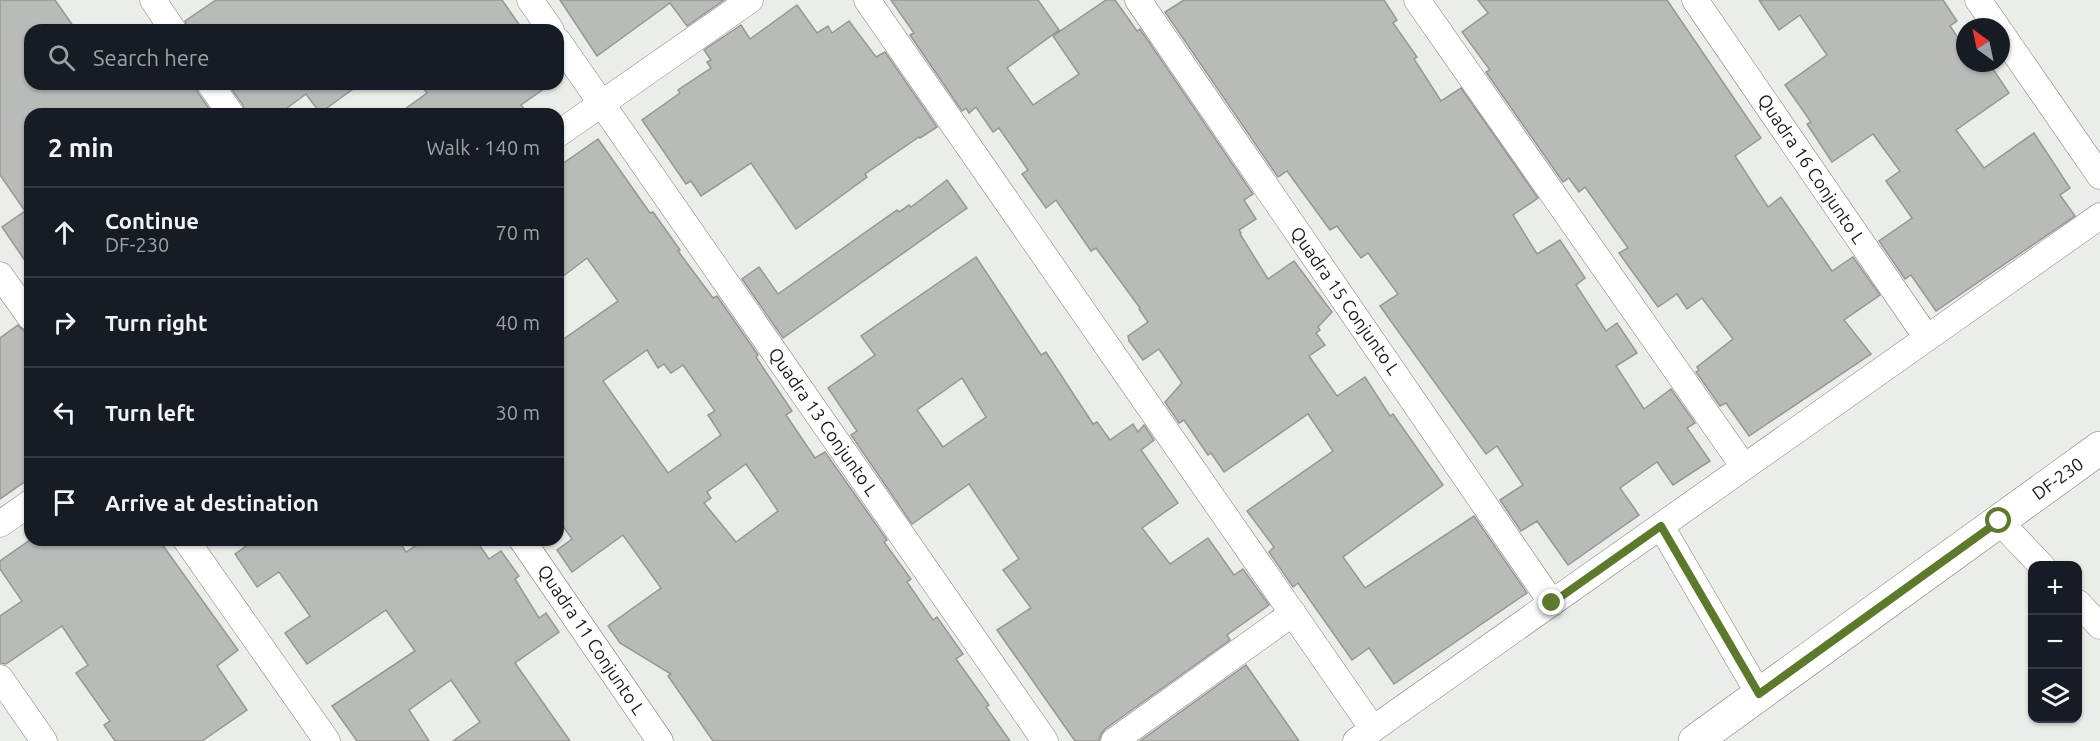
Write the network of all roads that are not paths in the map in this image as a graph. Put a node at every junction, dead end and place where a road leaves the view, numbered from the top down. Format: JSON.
{"nodes":[{"id":1,"x":153,"y":0,"type":"edge"},
{"id":2,"x":530,"y":0,"type":"edge"},
{"id":3,"x":750,"y":0,"type":"edge"},
{"id":4,"x":867,"y":0,"type":"edge"},
{"id":5,"x":1138,"y":0,"type":"edge"},
{"id":6,"x":1417,"y":0,"type":"edge"},
{"id":7,"x":1695,"y":0,"type":"edge"},
{"id":8,"x":1978,"y":0,"type":"edge"},
{"id":9,"x":1991,"y":18,"type":"edge"},
{"id":10,"x":169,"y":24,"type":"edge"},
{"id":11,"x":547,"y":24,"type":"edge"},
{"id":12,"x":2010,"y":46,"type":"edge"},
{"id":13,"x":564,"y":50,"type":"edge"},
{"id":14,"x":214,"y":90,"type":"edge"},
{"id":15,"x":602,"y":104,"type":"junction"},
{"id":16,"x":227,"y":108,"type":"edge"},
{"id":17,"x":564,"y":130,"type":"edge"},
{"id":18,"x":2100,"y":176,"type":"edge"},
{"id":19,"x":2100,"y":216,"type":"edge"},
{"id":20,"x":0,"y":275,"type":"edge"},
{"id":21,"x":24,"y":309,"type":"edge"},
{"id":22,"x":1927,"y":338,"type":"junction"},
{"id":23,"x":2100,"y":448,"type":"edge"},
{"id":24,"x":1744,"y":467,"type":"junction"},
{"id":25,"x":24,"y":507,"type":"edge"},
{"id":26,"x":1999,"y":521,"type":"junction"},
{"id":27,"x":0,"y":524,"type":"edge"},
{"id":28,"x":1661,"y":526,"type":"junction"},
{"id":29,"x":190,"y":546,"type":"edge"},
{"id":30,"x":526,"y":546,"type":"edge"},
{"id":31,"x":2037,"y":561,"type":"edge"},
{"id":32,"x":1552,"y":603,"type":"junction"},
{"id":33,"x":2082,"y":607,"type":"edge"},
{"id":34,"x":1293,"y":613,"type":"junction"},
{"id":35,"x":2100,"y":626,"type":"edge"},
{"id":36,"x":0,"y":678,"type":"edge"},
{"id":37,"x":1759,"y":694,"type":"junction"},
{"id":38,"x":1365,"y":735,"type":"edge"},
{"id":39,"x":44,"y":741,"type":"edge"},
{"id":40,"x":327,"y":741,"type":"edge"},
{"id":41,"x":660,"y":741,"type":"edge"},
{"id":42,"x":1045,"y":741,"type":"edge"},
{"id":43,"x":1114,"y":741,"type":"edge"},
{"id":44,"x":1695,"y":741,"type":"edge"}],
"edges":[{"from":1,"to":10,"type":"street"},
{"from":2,"to":11,"type":"street"},
{"from":3,"to":15,"type":"street"},
{"from":4,"to":34,"type":"street"},
{"from":5,"to":32,"type":"street","name":"Quadra 15 Conjunto L"},
{"from":6,"to":24,"type":"street"},
{"from":7,"to":22,"type":"street","name":"Quadra 16 Conjunto L"},
{"from":8,"to":9,"type":"street"},
{"from":12,"to":18,"type":"street"},
{"from":13,"to":15,"type":"street","name":"Quadra 13 Conjunto L"},
{"from":14,"to":16,"type":"street"},
{"from":15,"to":17,"type":"street"},
{"from":15,"to":42,"type":"street","name":"Quadra 13 Conjunto L"},
{"from":19,"to":22,"type":"street"},
{"from":20,"to":21,"type":"street"},
{"from":22,"to":24,"type":"street"},
{"from":23,"to":26,"type":"main road","name":"DF-230","number":"DF-230"},
{"from":24,"to":28,"type":"street"},
{"from":25,"to":27,"type":"street"},
{"from":26,"to":31,"type":"street"},
{"from":26,"to":37,"type":"main road","name":"DF-230","number":"DF-230"},
{"from":28,"to":32,"type":"street"},
{"from":28,"to":37,"type":"street"},
{"from":29,"to":40,"type":"street"},
{"from":30,"to":41,"type":"street","name":"Quadra 11 Conjunto L"},
{"from":32,"to":38,"type":"street"},
{"from":33,"to":35,"type":"street"},
{"from":34,"to":38,"type":"street"},
{"from":34,"to":43,"type":"street"},
{"from":36,"to":39,"type":"street"},
{"from":37,"to":44,"type":"main road","name":"DF-230","number":"DF-230"}]}
